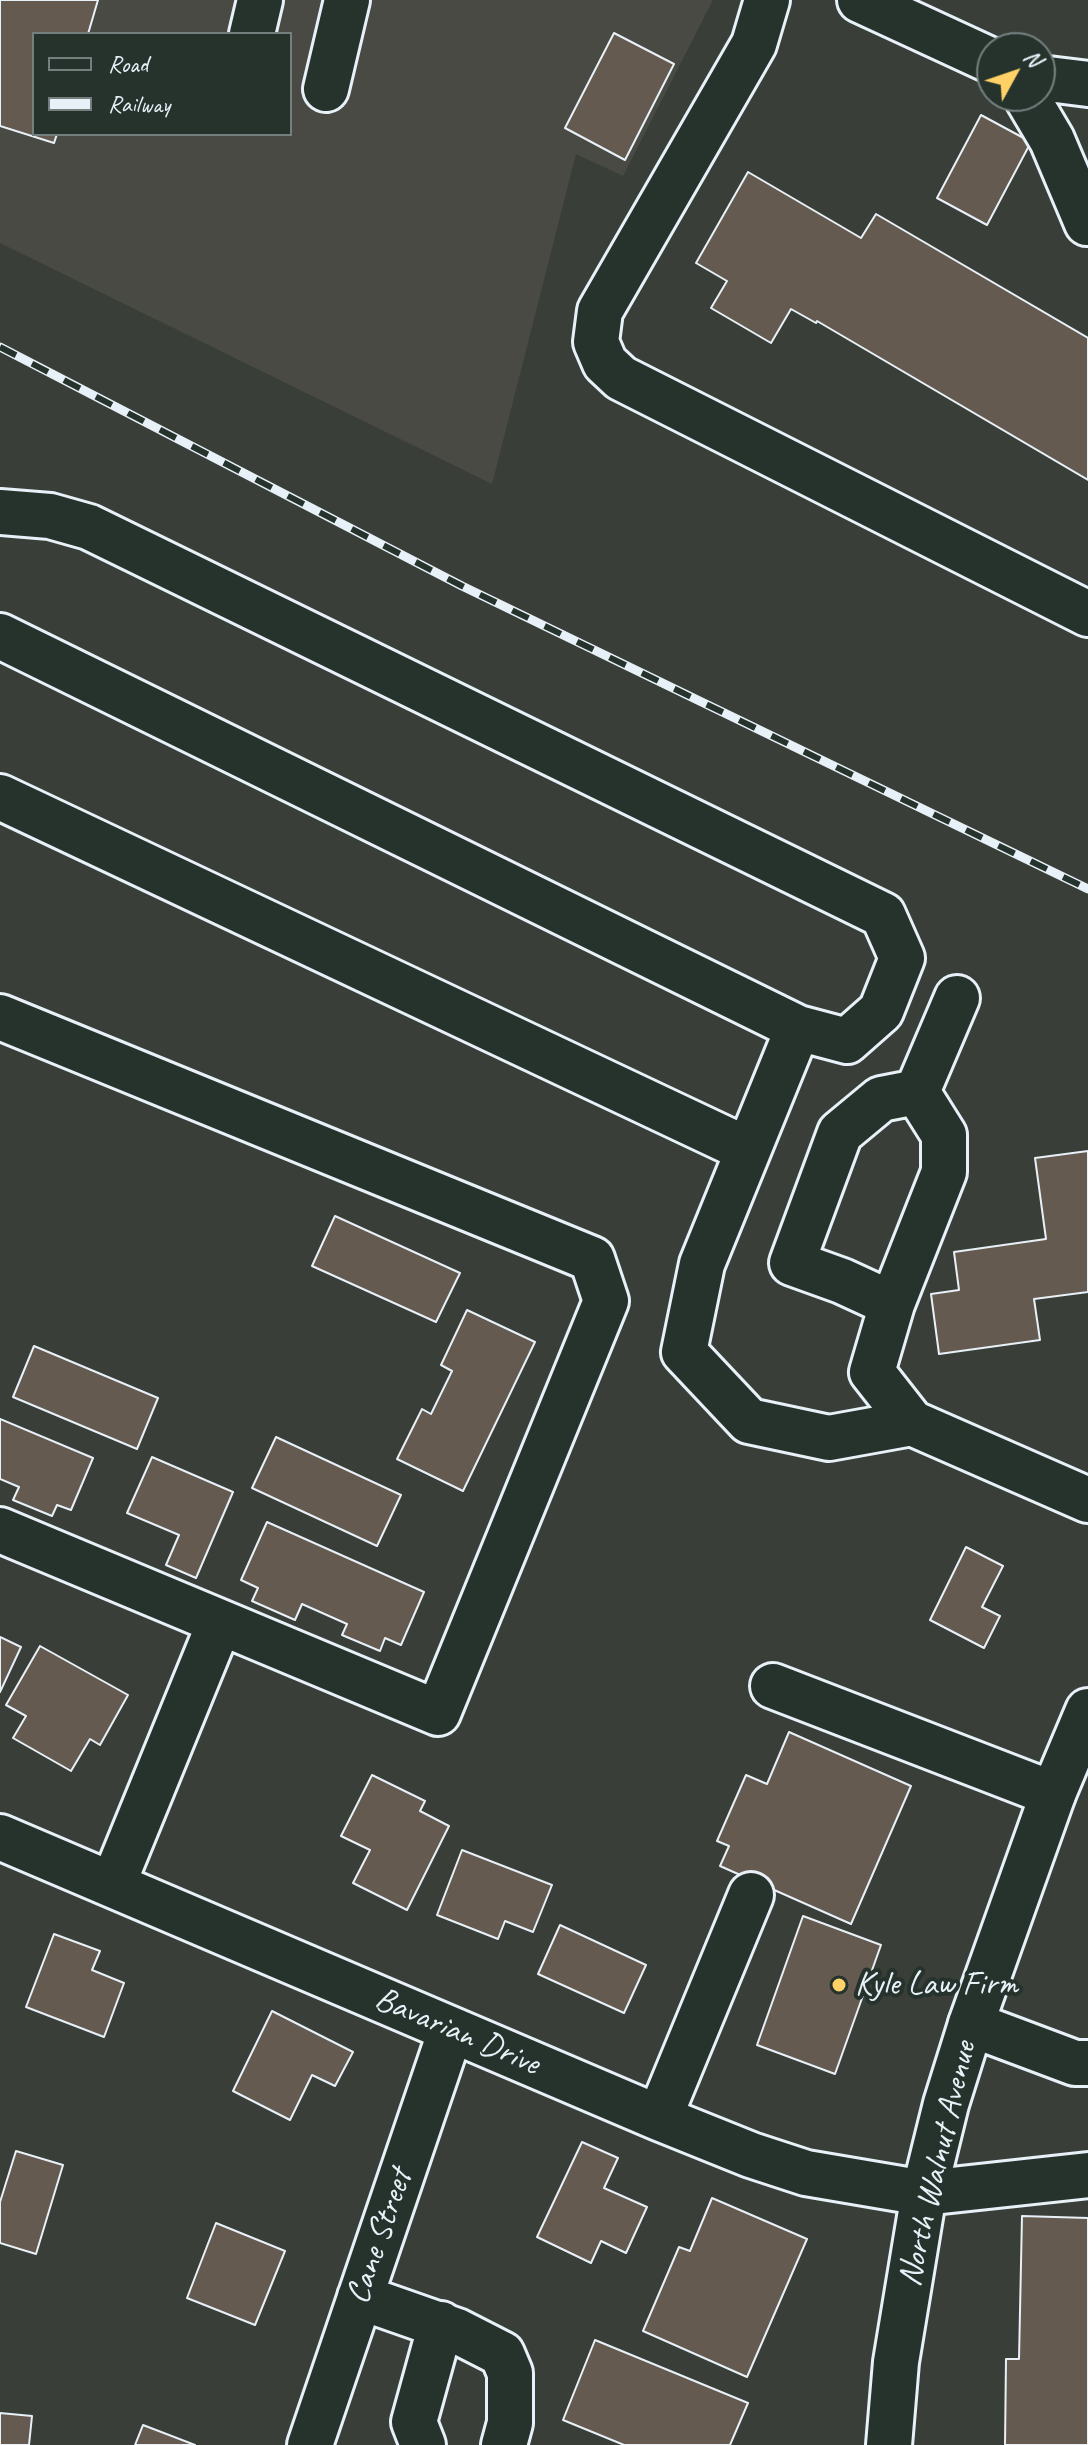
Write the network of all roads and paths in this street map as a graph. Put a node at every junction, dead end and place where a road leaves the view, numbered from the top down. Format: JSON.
{"nodes":[{"id":1,"x":260,"y":0,"type":"edge"},
{"id":2,"x":347,"y":0,"type":"edge"},
{"id":3,"x":767,"y":0,"type":"edge"},
{"id":4,"x":860,"y":0,"type":"edge"},
{"id":5,"x":252,"y":32,"type":"edge"},
{"id":6,"x":976,"y":54,"type":"edge"},
{"id":7,"x":1056,"y":80,"type":"edge"},
{"id":8,"x":1088,"y":84,"type":"edge"},
{"id":9,"x":326,"y":89,"type":"dead end"},
{"id":10,"x":1035,"y":112,"type":"edge"},
{"id":11,"x":1087,"y":223,"type":"edge"},
{"id":12,"x":0,"y":512,"type":"edge"},
{"id":13,"x":1088,"y":614,"type":"edge"},
{"id":14,"x":0,"y":636,"type":"edge"},
{"id":15,"x":0,"y":797,"type":"edge"},
{"id":16,"x":957,"y":998,"type":"dead end"},
{"id":17,"x":0,"y":1017,"type":"edge"},
{"id":18,"x":798,"y":1028,"type":"junction"},
{"id":19,"x":917,"y":1092,"type":"junction"},
{"id":20,"x":748,"y":1150,"type":"junction"},
{"id":21,"x":892,"y":1304,"type":"junction"},
{"id":22,"x":912,"y":1423,"type":"junction"},
{"id":23,"x":1088,"y":1500,"type":"edge"},
{"id":24,"x":0,"y":1530,"type":"edge"},
{"id":25,"x":220,"y":1622,"type":"junction"},
{"id":26,"x":773,"y":1686,"type":"dead end"},
{"id":27,"x":1088,"y":1711,"type":"edge"},
{"id":28,"x":1053,"y":1794,"type":"junction"},
{"id":29,"x":0,"y":1837,"type":"edge"},
{"id":30,"x":113,"y":1884,"type":"junction"},
{"id":31,"x":751,"y":1895,"type":"dead end"},
{"id":32,"x":971,"y":2024,"type":"junction"},
{"id":33,"x":451,"y":2030,"type":"junction"},
{"id":34,"x":1088,"y":2063,"type":"edge"},
{"id":35,"x":659,"y":2118,"type":"junction"},
{"id":36,"x":1088,"y":2175,"type":"edge"},
{"id":37,"x":924,"y":2193,"type":"junction"},
{"id":38,"x":360,"y":2297,"type":"junction"},
{"id":39,"x":441,"y":2324,"type":"junction"},
{"id":40,"x":310,"y":2445,"type":"edge"},
{"id":41,"x":423,"y":2445,"type":"edge"},
{"id":42,"x":504,"y":2445,"type":"edge"},
{"id":43,"x":889,"y":2445,"type":"edge"}],
"edges":[{"from":1,"to":5,"type":"street"},
{"from":2,"to":9,"type":"street"},
{"from":3,"to":13,"type":"street"},
{"from":4,"to":6,"type":"street"},
{"from":7,"to":8,"type":"street"},
{"from":10,"to":11,"type":"street"},
{"from":12,"to":18,"type":"street"},
{"from":14,"to":18,"type":"street"},
{"from":15,"to":20,"type":"street"},
{"from":16,"to":19,"type":"street"},
{"from":17,"to":25,"type":"street"},
{"from":18,"to":20,"type":"street"},
{"from":19,"to":21,"type":"street"},
{"from":19,"to":21,"type":"street"},
{"from":20,"to":22,"type":"street"},
{"from":21,"to":22,"type":"street"},
{"from":22,"to":23,"type":"street"},
{"from":24,"to":25,"type":"street"},
{"from":25,"to":30,"type":"street"},
{"from":26,"to":28,"type":"street"},
{"from":27,"to":28,"type":"street","name":"North Walnut Avenue"},
{"from":28,"to":32,"type":"street","name":"North Walnut Avenue"},
{"from":29,"to":30,"type":"street","name":"Bavarian Drive"},
{"from":30,"to":33,"type":"street","name":"Bavarian Drive"},
{"from":31,"to":35,"type":"street"},
{"from":32,"to":34,"type":"street"},
{"from":32,"to":37,"type":"street","name":"North Walnut Avenue"},
{"from":33,"to":35,"type":"street","name":"Bavarian Drive"},
{"from":33,"to":38,"type":"street","name":"Cane Street"},
{"from":35,"to":37,"type":"street","name":"Bavarian Drive"},
{"from":36,"to":37,"type":"street","name":"Bavarian Drive"},
{"from":37,"to":43,"type":"street","name":"North Walnut Avenue"},
{"from":38,"to":39,"type":"street"},
{"from":38,"to":40,"type":"street","name":"Cane Street"},
{"from":39,"to":41,"type":"street"},
{"from":39,"to":42,"type":"street"}]}
